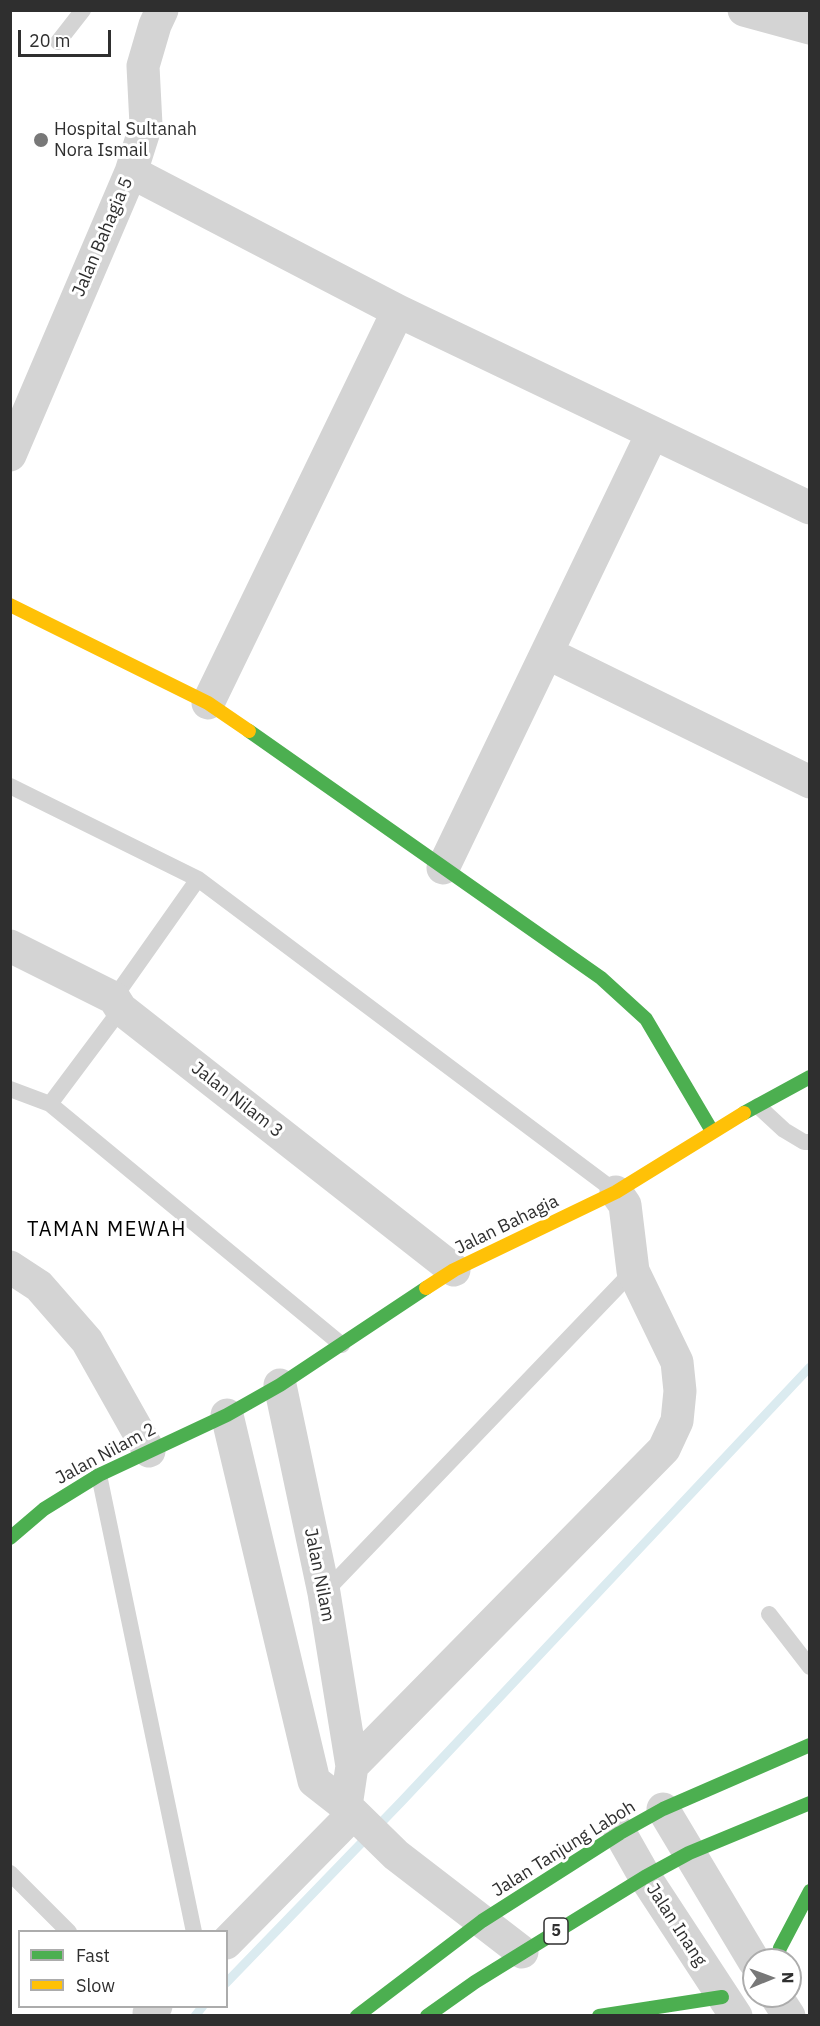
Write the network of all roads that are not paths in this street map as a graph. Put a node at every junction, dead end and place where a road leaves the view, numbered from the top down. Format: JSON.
{"nodes":[{"id":1,"x":82,"y":10,"type":"edge"},
{"id":2,"x":162,"y":10,"type":"edge"},
{"id":3,"x":744,"y":10,"type":"edge"},
{"id":4,"x":807,"y":21,"type":"edge"},
{"id":5,"x":58,"y":42,"type":"dead end"},
{"id":6,"x":131,"y":172,"type":"junction"},
{"id":7,"x":398,"y":311,"type":"junction"},
{"id":8,"x":652,"y":434,"type":"junction"},
{"id":9,"x":10,"y":455,"type":"edge"},
{"id":10,"x":810,"y":508,"type":"edge"},
{"id":11,"x":10,"y":605,"type":"edge"},
{"id":12,"x":549,"y":654,"type":"junction"},
{"id":13,"x":208,"y":703,"type":"junction"},
{"id":14,"x":810,"y":782,"type":"edge"},
{"id":15,"x":10,"y":786,"type":"edge"},
{"id":16,"x":443,"y":868,"type":"junction"},
{"id":17,"x":198,"y":879,"type":"junction"},
{"id":18,"x":10,"y":946,"type":"edge"},
{"id":19,"x":118,"y":1004,"type":"junction"},
{"id":20,"x":810,"y":1077,"type":"edge"},
{"id":21,"x":10,"y":1089,"type":"edge"},
{"id":22,"x":50,"y":1104,"type":"junction"},
{"id":23,"x":758,"y":1106,"type":"junction"},
{"id":24,"x":712,"y":1131,"type":"junction"},
{"id":25,"x":810,"y":1142,"type":"edge"},
{"id":26,"x":616,"y":1192,"type":"junction"},
{"id":27,"x":10,"y":1267,"type":"edge"},
{"id":28,"x":454,"y":1270,"type":"junction"},
{"id":29,"x":633,"y":1271,"type":"junction"},
{"id":30,"x":342,"y":1344,"type":"junction"},
{"id":31,"x":280,"y":1385,"type":"junction"},
{"id":32,"x":227,"y":1415,"type":"junction"},
{"id":33,"x":149,"y":1451,"type":"junction"},
{"id":34,"x":99,"y":1476,"type":"junction"},
{"id":35,"x":10,"y":1538,"type":"edge"},
{"id":36,"x":324,"y":1593,"type":"junction"},
{"id":37,"x":769,"y":1614,"type":"dead end"},
{"id":38,"x":810,"y":1667,"type":"edge"},
{"id":39,"x":810,"y":1745,"type":"edge"},
{"id":40,"x":352,"y":1766,"type":"junction"},
{"id":41,"x":810,"y":1803,"type":"edge"},
{"id":42,"x":663,"y":1809,"type":"junction"},
{"id":43,"x":354,"y":1815,"type":"junction"},
{"id":44,"x":620,"y":1833,"type":"junction"},
{"id":45,"x":689,"y":1853,"type":"junction"},
{"id":46,"x":10,"y":1873,"type":"edge"},
{"id":47,"x":645,"y":1877,"type":"junction"},
{"id":48,"x":810,"y":1891,"type":"edge"},
{"id":49,"x":482,"y":1921,"type":"junction"},
{"id":50,"x":67,"y":1930,"type":"edge"},
{"id":51,"x":194,"y":1930,"type":"edge"},
{"id":52,"x":228,"y":1941,"type":"edge"},
{"id":53,"x":746,"y":1948,"type":"edge"},
{"id":54,"x":780,"y":1948,"type":"edge"},
{"id":55,"x":522,"y":1952,"type":"junction"},
{"id":56,"x":729,"y":2006,"type":"edge"},
{"id":57,"x":357,"y":2016,"type":"edge"},
{"id":58,"x":428,"y":2016,"type":"edge"},
{"id":59,"x":599,"y":2016,"type":"edge"}],
"edges":[{"from":1,"to":5,"type":"lane"},
{"from":2,"to":6,"type":"street","name":"Jalan Bahagia 5"},
{"from":3,"to":4,"type":"street"},
{"from":6,"to":7,"type":"street"},
{"from":6,"to":9,"type":"street","name":"Jalan Bahagia 5"},
{"from":7,"to":8,"type":"street"},
{"from":7,"to":13,"type":"street"},
{"from":8,"to":10,"type":"street"},
{"from":8,"to":12,"type":"street"},
{"from":11,"to":13,"type":"main road"},
{"from":12,"to":14,"type":"street"},
{"from":12,"to":16,"type":"street"},
{"from":13,"to":16,"type":"main road"},
{"from":15,"to":17,"type":"lane"},
{"from":16,"to":24,"type":"main road"},
{"from":17,"to":19,"type":"lane"},
{"from":17,"to":26,"type":"lane"},
{"from":18,"to":19,"type":"street","name":"Jalan Nilam 3"},
{"from":19,"to":22,"type":"lane"},
{"from":19,"to":28,"type":"street","name":"Jalan Nilam 3"},
{"from":20,"to":23,"type":"main road","name":"Jalan Bahagia"},
{"from":21,"to":22,"type":"lane"},
{"from":22,"to":30,"type":"lane"},
{"from":23,"to":24,"type":"main road","name":"Jalan Bahagia"},
{"from":23,"to":25,"type":"lane"},
{"from":24,"to":26,"type":"main road","name":"Jalan Bahagia"},
{"from":26,"to":28,"type":"main road","name":"Jalan Bahagia"},
{"from":26,"to":29,"type":"street"},
{"from":27,"to":33,"type":"street"},
{"from":28,"to":30,"type":"main road","name":"Jalan Bahagia"},
{"from":29,"to":36,"type":"lane"},
{"from":29,"to":40,"type":"street"},
{"from":30,"to":31,"type":"main road","name":"Jalan Bahagia"},
{"from":31,"to":32,"type":"main road","name":"Jalan Bahagia"},
{"from":31,"to":36,"type":"street","name":"Jalan Nilam"},
{"from":32,"to":33,"type":"main road","name":"Jalan Nilam 2"},
{"from":32,"to":43,"type":"street"},
{"from":33,"to":34,"type":"main road","name":"Jalan Nilam 2"},
{"from":34,"to":35,"type":"main road","name":"Jalan Nilam 2"},
{"from":34,"to":51,"type":"lane"},
{"from":36,"to":40,"type":"street","name":"Jalan Nilam"},
{"from":37,"to":38,"type":"lane"},
{"from":39,"to":42,"type":"main road","name":"Jalan Tanjung Laboh"},
{"from":40,"to":43,"type":"street","name":"Jalan Nilam"},
{"from":41,"to":45,"type":"main road","number":"5"},
{"from":42,"to":44,"type":"main road","name":"Jalan Tanjung Laboh"},
{"from":42,"to":45,"type":"street"},
{"from":43,"to":49,"type":"street"},
{"from":43,"to":52,"type":"street"},
{"from":44,"to":47,"type":"street","name":"Jalan Inang"},
{"from":44,"to":49,"type":"main road","name":"Jalan Tanjung Laboh"},
{"from":45,"to":47,"type":"main road","number":"5"},
{"from":45,"to":53,"type":"street"},
{"from":46,"to":50,"type":"lane"},
{"from":47,"to":55,"type":"main road","number":"5"},
{"from":47,"to":56,"type":"street","name":"Jalan Inang"},
{"from":48,"to":54,"type":"main road"},
{"from":49,"to":55,"type":"street"},
{"from":49,"to":57,"type":"main road","name":"Jalan Tanjung Laboh"},
{"from":55,"to":58,"type":"main road","number":"5"},
{"from":56,"to":59,"type":"main road"}]}
